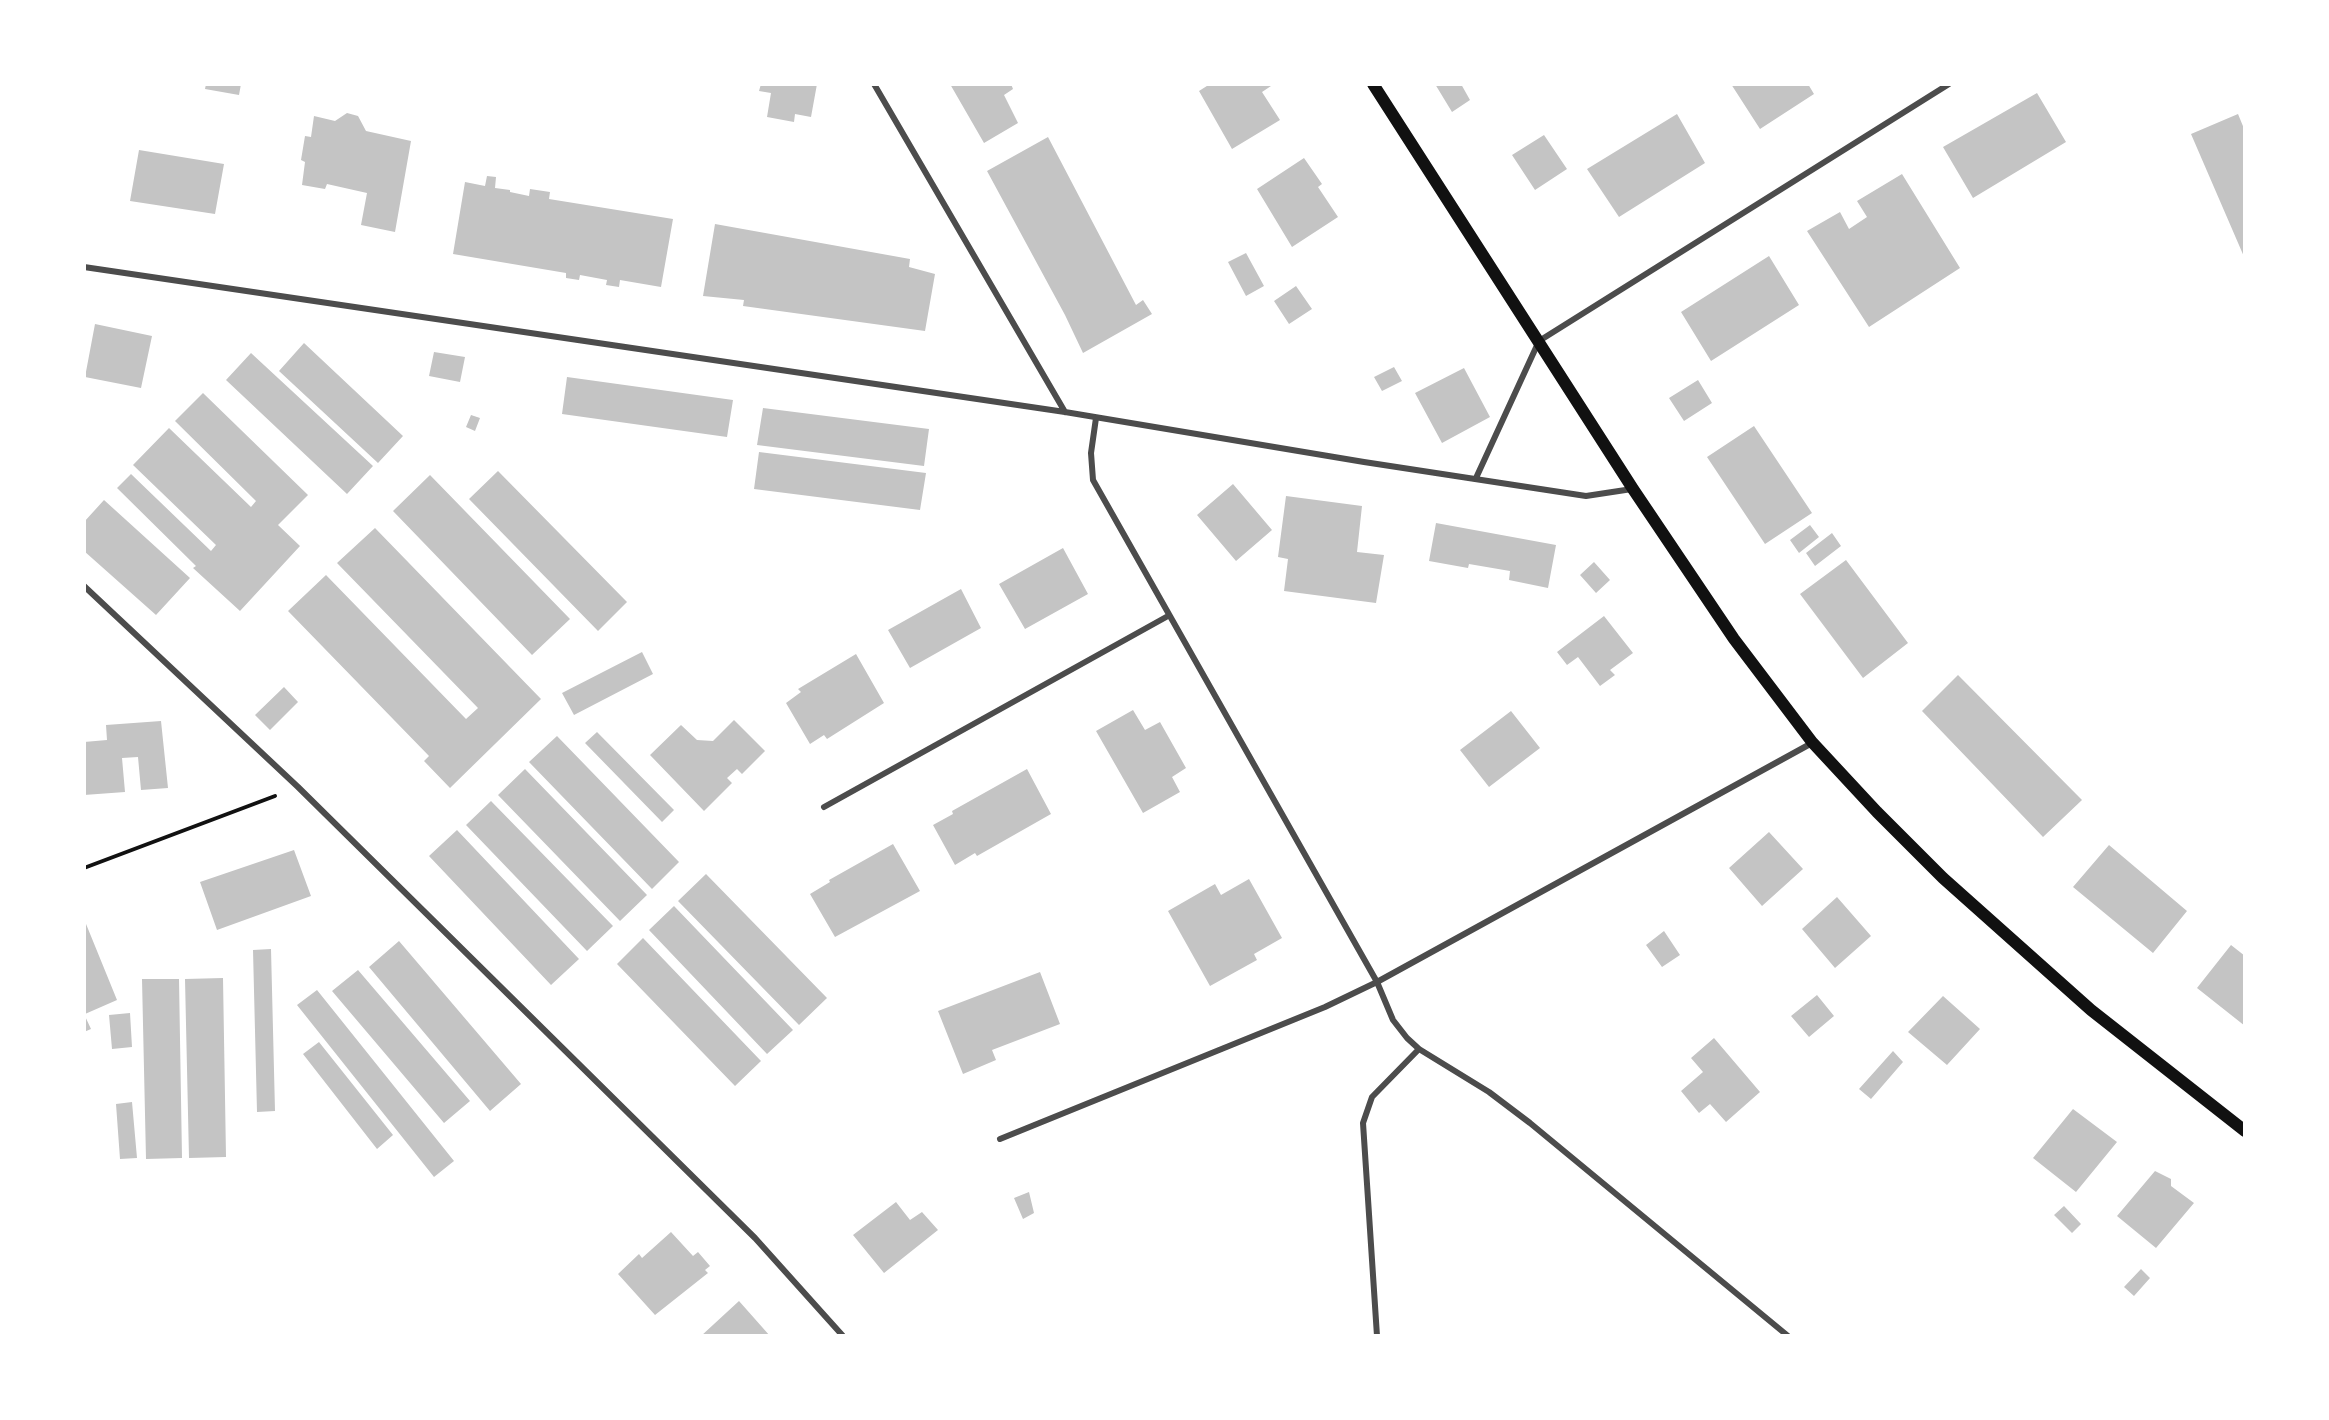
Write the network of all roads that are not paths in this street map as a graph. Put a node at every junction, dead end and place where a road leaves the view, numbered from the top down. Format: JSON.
{"nodes":[{"id":1,"x":874,"y":84,"type":"edge"},
{"id":2,"x":1373,"y":84,"type":"edge"},
{"id":3,"x":1949,"y":84,"type":"edge"},
{"id":4,"x":84,"y":267,"type":"edge"},
{"id":5,"x":1539,"y":340,"type":"junction"},
{"id":6,"x":1065,"y":412,"type":"junction"},
{"id":7,"x":1096,"y":418,"type":"junction"},
{"id":8,"x":1476,"y":478,"type":"junction"},
{"id":9,"x":1633,"y":489,"type":"junction"},
{"id":10,"x":84,"y":586,"type":"edge"},
{"id":11,"x":1168,"y":616,"type":"junction"},
{"id":12,"x":1812,"y":742,"type":"junction"},
{"id":13,"x":824,"y":807,"type":"dead end"},
{"id":14,"x":1377,"y":982,"type":"junction"},
{"id":15,"x":1419,"y":1049,"type":"junction"},
{"id":16,"x":2245,"y":1131,"type":"edge"},
{"id":17,"x":1000,"y":1139,"type":"dead end"},
{"id":18,"x":843,"y":1336,"type":"edge"},
{"id":19,"x":1377,"y":1336,"type":"edge"},
{"id":20,"x":1788,"y":1336,"type":"edge"}],
"edges":[{"from":1,"to":6,"type":"street"},
{"from":2,"to":5,"type":"main road"},
{"from":3,"to":5,"type":"street"},
{"from":4,"to":6,"type":"street"},
{"from":5,"to":8,"type":"street"},
{"from":5,"to":9,"type":"main road"},
{"from":6,"to":7,"type":"street"},
{"from":7,"to":8,"type":"street"},
{"from":7,"to":11,"type":"street"},
{"from":8,"to":9,"type":"street"},
{"from":9,"to":12,"type":"main road"},
{"from":10,"to":18,"type":"street"},
{"from":11,"to":13,"type":"street"},
{"from":11,"to":14,"type":"street"},
{"from":12,"to":14,"type":"street"},
{"from":12,"to":16,"type":"main road"},
{"from":14,"to":15,"type":"street"},
{"from":14,"to":17,"type":"street"},
{"from":15,"to":19,"type":"street"},
{"from":15,"to":20,"type":"street"}]}
